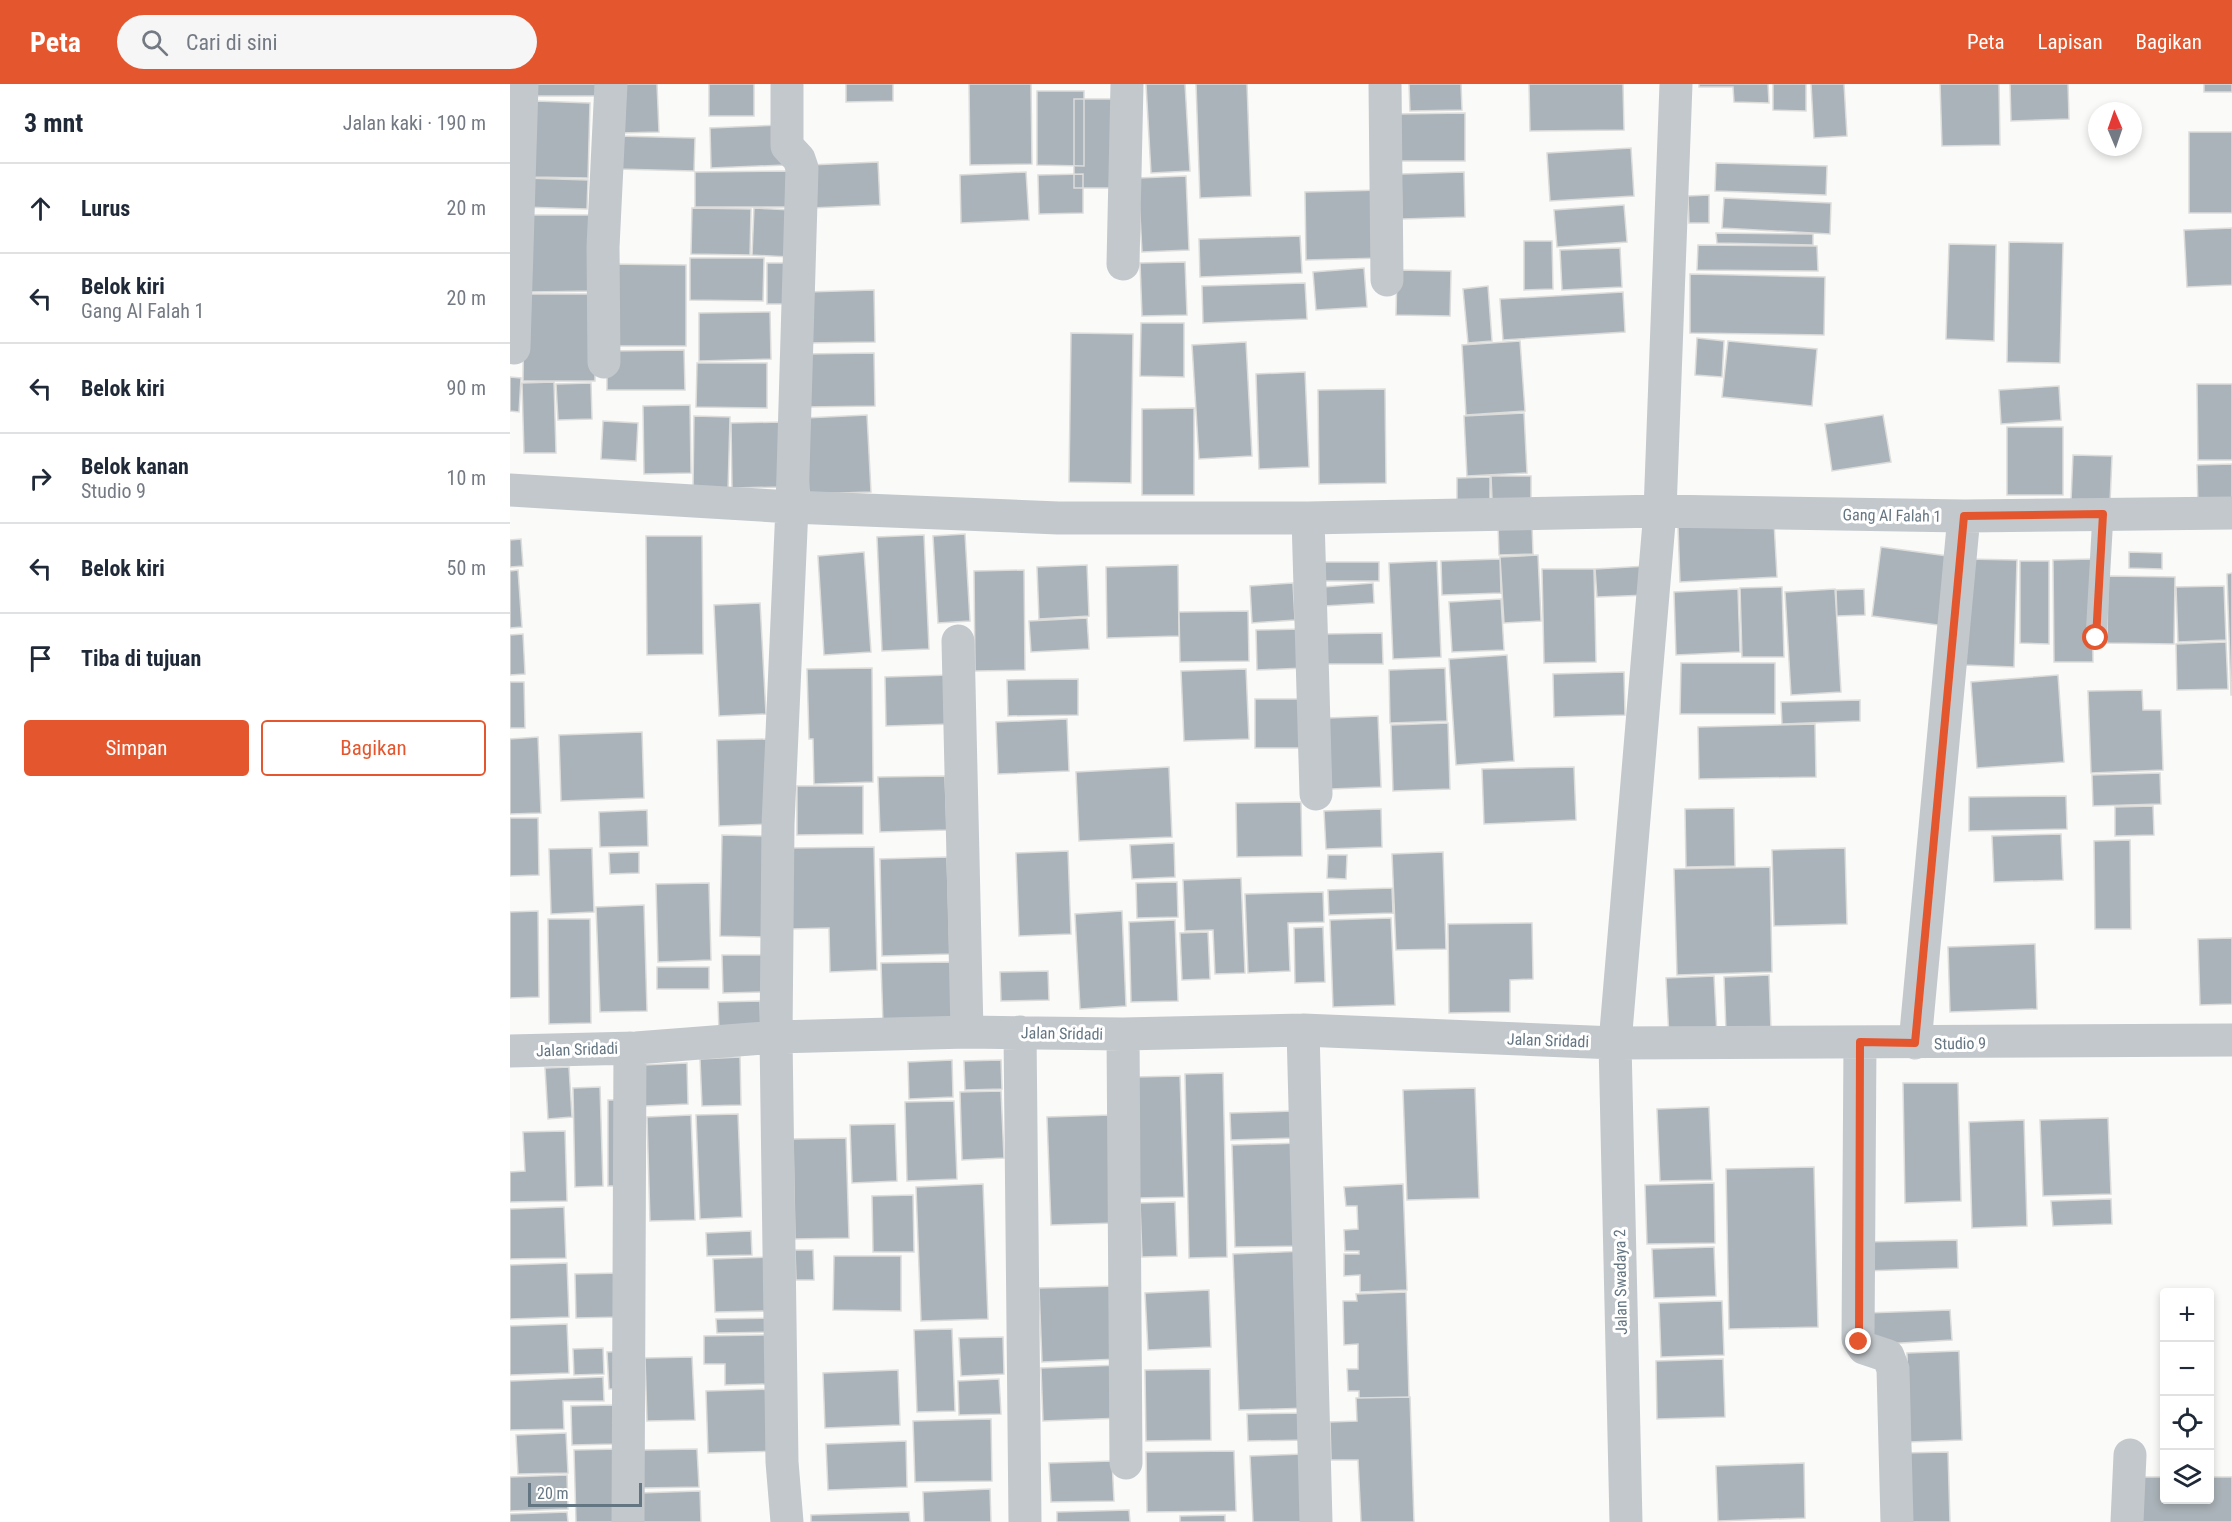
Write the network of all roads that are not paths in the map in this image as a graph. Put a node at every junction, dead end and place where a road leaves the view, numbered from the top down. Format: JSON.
{"nodes":[{"id":1,"x":522,"y":84,"type":"edge"},
{"id":2,"x":611,"y":84,"type":"edge"},
{"id":3,"x":787,"y":84,"type":"edge"},
{"id":4,"x":1127,"y":84,"type":"edge"},
{"id":5,"x":1385,"y":84,"type":"edge"},
{"id":6,"x":1676,"y":84,"type":"edge"},
{"id":7,"x":1123,"y":264,"type":"dead end"},
{"id":8,"x":1387,"y":280,"type":"dead end"},
{"id":9,"x":514,"y":348,"type":"dead end"},
{"id":10,"x":604,"y":362,"type":"dead end"},
{"id":11,"x":510,"y":490,"type":"edge"},
{"id":12,"x":792,"y":507,"type":"junction"},
{"id":13,"x":1660,"y":511,"type":"junction"},
{"id":14,"x":2232,"y":513,"type":"edge"},
{"id":15,"x":2103,"y":514,"type":"junction"},
{"id":16,"x":1964,"y":516,"type":"junction"},
{"id":17,"x":1308,"y":518,"type":"junction"},
{"id":18,"x":2096,"y":638,"type":"dead end"},
{"id":19,"x":958,"y":641,"type":"dead end"},
{"id":20,"x":1316,"y":794,"type":"dead end"},
{"id":21,"x":1304,"y":1030,"type":"junction"},
{"id":22,"x":967,"y":1032,"type":"junction"},
{"id":23,"x":1020,"y":1032,"type":"junction"},
{"id":24,"x":1123,"y":1034,"type":"junction"},
{"id":25,"x":776,"y":1037,"type":"junction"},
{"id":26,"x":2232,"y":1040,"type":"edge"},
{"id":27,"x":1860,"y":1042,"type":"junction"},
{"id":28,"x":1615,"y":1043,"type":"junction"},
{"id":29,"x":1915,"y":1043,"type":"junction"},
{"id":30,"x":630,"y":1048,"type":"junction"},
{"id":31,"x":510,"y":1051,"type":"edge"},
{"id":32,"x":2130,"y":1455,"type":"dead end"},
{"id":33,"x":1126,"y":1463,"type":"dead end"},
{"id":34,"x":628,"y":1522,"type":"edge"},
{"id":35,"x":787,"y":1522,"type":"edge"},
{"id":36,"x":1025,"y":1522,"type":"edge"},
{"id":37,"x":1316,"y":1522,"type":"edge"},
{"id":38,"x":1626,"y":1522,"type":"edge"},
{"id":39,"x":1897,"y":1522,"type":"edge"},
{"id":40,"x":2127,"y":1522,"type":"edge"}],
"edges":[{"from":1,"to":9,"type":"street"},
{"from":2,"to":10,"type":"street"},
{"from":3,"to":12,"type":"street"},
{"from":4,"to":7,"type":"street"},
{"from":5,"to":8,"type":"street"},
{"from":6,"to":13,"type":"street","name":"Jalan Swadaya 2"},
{"from":11,"to":12,"type":"street","name":"Gang Al Falah 1"},
{"from":12,"to":17,"type":"street","name":"Gang Al Falah 1"},
{"from":12,"to":25,"type":"street"},
{"from":13,"to":16,"type":"street","name":"Gang Al Falah 1"},
{"from":13,"to":17,"type":"street","name":"Gang Al Falah 1"},
{"from":13,"to":28,"type":"street","name":"Jalan Swadaya 2"},
{"from":14,"to":15,"type":"street","name":"Gang Al Falah 1"},
{"from":15,"to":16,"type":"street","name":"Gang Al Falah 1"},
{"from":15,"to":18,"type":"lane"},
{"from":16,"to":29,"type":"street"},
{"from":17,"to":20,"type":"street"},
{"from":19,"to":22,"type":"street"},
{"from":21,"to":24,"type":"street","name":"Jalan Sridadi"},
{"from":21,"to":28,"type":"street","name":"Jalan Sridadi"},
{"from":21,"to":37,"type":"street"},
{"from":22,"to":23,"type":"street","name":"Jalan Sridadi"},
{"from":22,"to":25,"type":"street","name":"Jalan Sridadi"},
{"from":23,"to":24,"type":"street","name":"Jalan Sridadi"},
{"from":23,"to":36,"type":"street"},
{"from":24,"to":33,"type":"street"},
{"from":25,"to":30,"type":"street","name":"Jalan Sridadi"},
{"from":25,"to":35,"type":"street"},
{"from":26,"to":29,"type":"street","name":"Studio 9"},
{"from":27,"to":28,"type":"street","name":"Studio 9"},
{"from":27,"to":29,"type":"street","name":"Studio 9"},
{"from":27,"to":39,"type":"street"},
{"from":28,"to":38,"type":"street","name":"Jalan Swadaya 2"},
{"from":30,"to":31,"type":"street","name":"Jalan Sridadi"},
{"from":30,"to":34,"type":"street"},
{"from":32,"to":40,"type":"street"}]}
